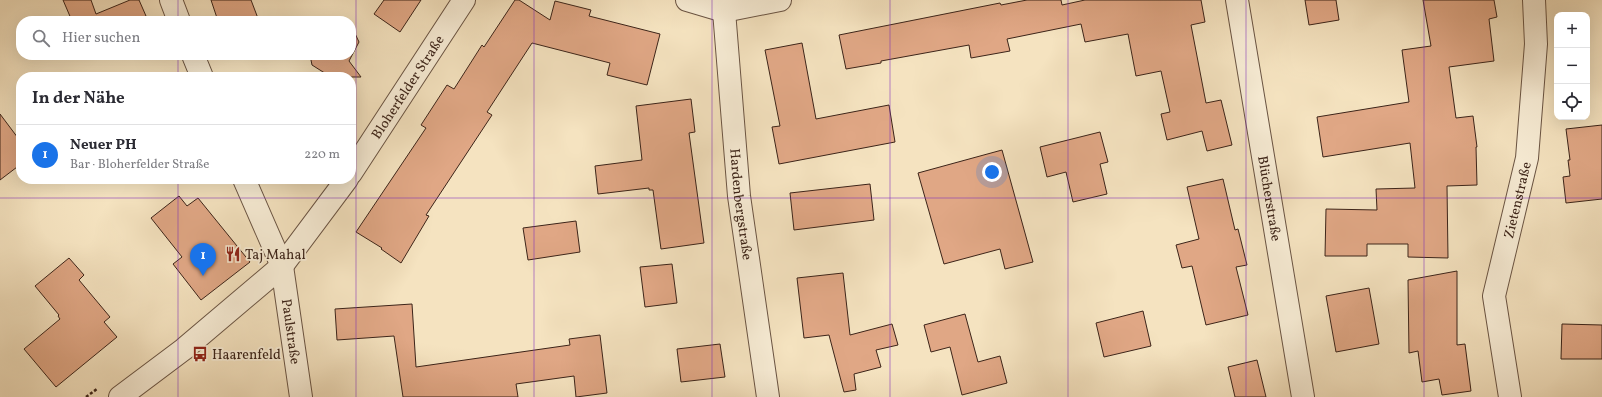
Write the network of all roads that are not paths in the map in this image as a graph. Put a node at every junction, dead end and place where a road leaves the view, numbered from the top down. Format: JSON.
{"nodes":[{"id":1,"x":171,"y":0,"type":"edge"},
{"id":2,"x":464,"y":0,"type":"edge"},
{"id":3,"x":687,"y":0,"type":"edge"},
{"id":4,"x":780,"y":0,"type":"edge"},
{"id":5,"x":1237,"y":0,"type":"edge"},
{"id":6,"x":1534,"y":0,"type":"edge"},
{"id":7,"x":724,"y":11,"type":"junction"},
{"id":8,"x":177,"y":16,"type":"edge"},
{"id":9,"x":195,"y":60,"type":"edge"},
{"id":10,"x":200,"y":72,"type":"edge"},
{"id":11,"x":356,"y":165,"type":"edge"},
{"id":12,"x":246,"y":184,"type":"edge"},
{"id":13,"x":343,"y":184,"type":"edge"},
{"id":14,"x":282,"y":266,"type":"junction"},
{"id":15,"x":120,"y":397,"type":"edge"},
{"id":16,"x":301,"y":397,"type":"edge"},
{"id":17,"x":768,"y":397,"type":"edge"},
{"id":18,"x":1303,"y":397,"type":"edge"},
{"id":19,"x":1510,"y":397,"type":"edge"}],
"edges":[{"from":1,"to":8,"type":"street"},
{"from":2,"to":11,"type":"street","name":"Bloherfelder Straße"},
{"from":3,"to":7,"type":"street"},
{"from":4,"to":7,"type":"street"},
{"from":5,"to":18,"type":"street","name":"Blücherstraße"},
{"from":6,"to":19,"type":"street","name":"Zietenstraße"},
{"from":7,"to":17,"type":"street","name":"Hardenbergstraße"},
{"from":9,"to":10,"type":"street"},
{"from":12,"to":14,"type":"street"},
{"from":13,"to":14,"type":"street"},
{"from":14,"to":15,"type":"street"},
{"from":14,"to":16,"type":"street","name":"Paulstraße"}]}
